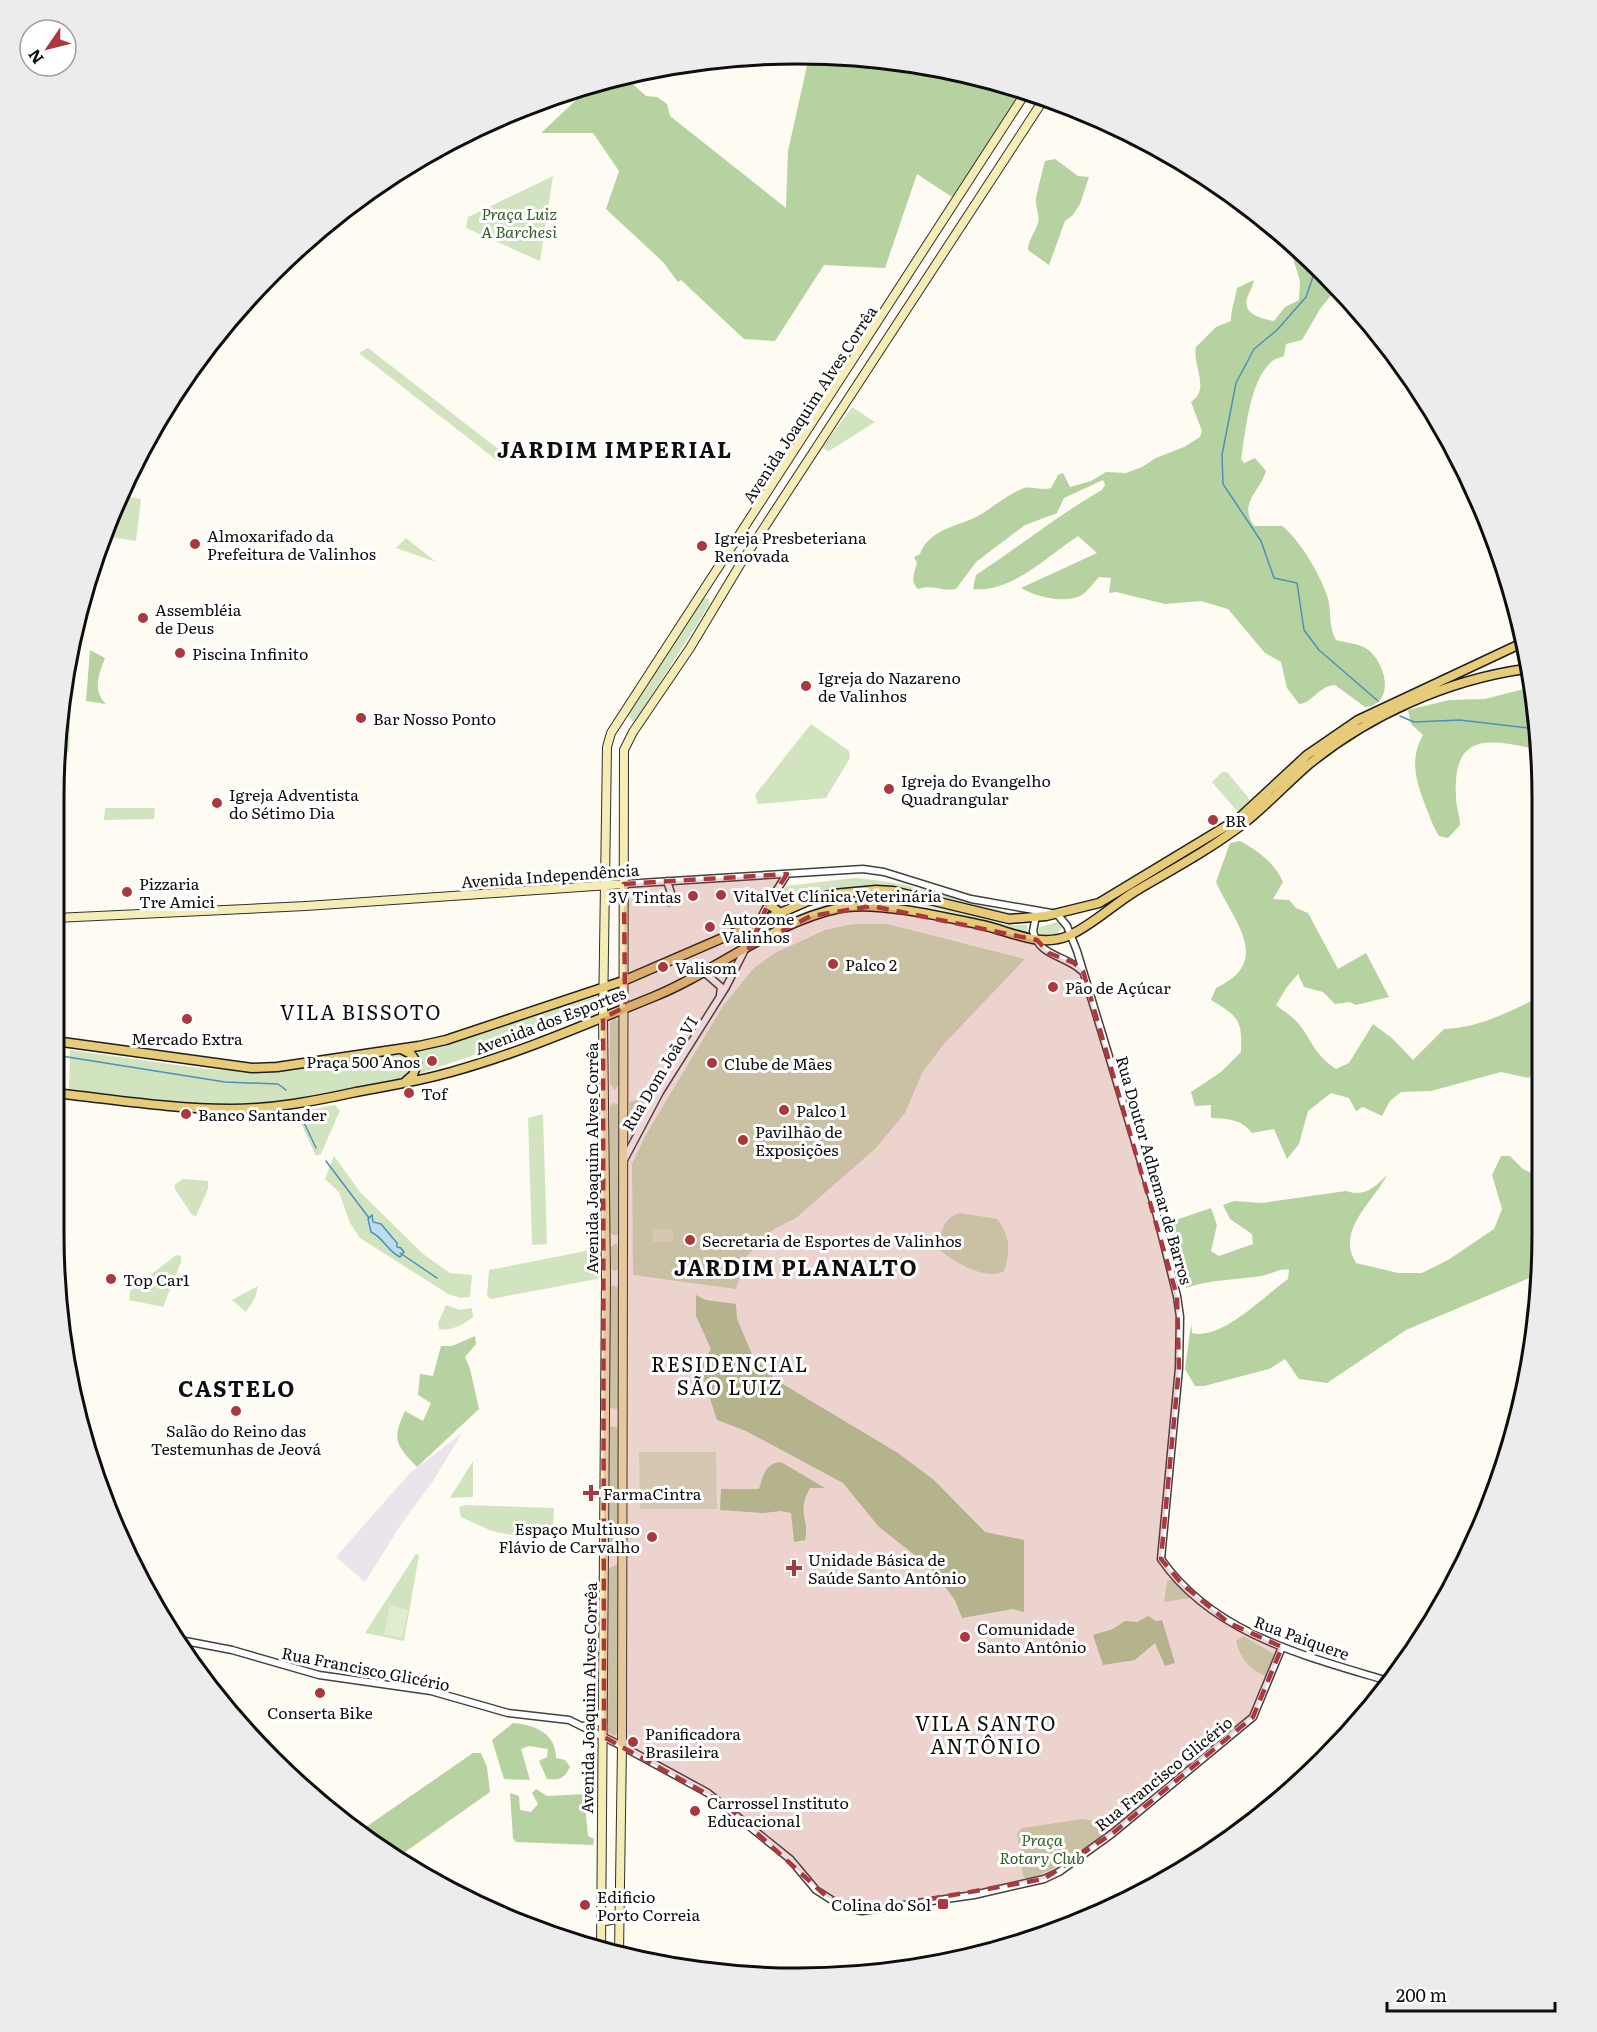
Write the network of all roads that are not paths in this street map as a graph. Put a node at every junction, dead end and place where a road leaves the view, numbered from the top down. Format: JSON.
{"nodes":[{"id":1,"x":1021,"y":99,"type":"edge"},
{"id":2,"x":1040,"y":105,"type":"edge"},
{"id":3,"x":1516,"y":646,"type":"edge"},
{"id":4,"x":1520,"y":670,"type":"edge"},
{"id":5,"x":787,"y":874,"type":"junction"},
{"id":6,"x":667,"y":881,"type":"junction"},
{"id":7,"x":624,"y":884,"type":"junction"},
{"id":8,"x":607,"y":885,"type":"junction"},
{"id":9,"x":669,"y":902,"type":"dead end"},
{"id":10,"x":768,"y":904,"type":"junction"},
{"id":11,"x":779,"y":912,"type":"junction"},
{"id":12,"x":1058,"y":914,"type":"junction"},
{"id":13,"x":1038,"y":915,"type":"junction"},
{"id":14,"x":64,"y":918,"type":"edge"},
{"id":15,"x":759,"y":924,"type":"junction"},
{"id":16,"x":736,"y":934,"type":"junction"},
{"id":17,"x":1071,"y":934,"type":"junction"},
{"id":18,"x":1037,"y":940,"type":"junction"},
{"id":19,"x":743,"y":950,"type":"junction"},
{"id":20,"x":1077,"y":951,"type":"junction"},
{"id":21,"x":1068,"y":960,"type":"junction"},
{"id":22,"x":1083,"y":971,"type":"junction"},
{"id":23,"x":705,"y":974,"type":"junction"},
{"id":24,"x":624,"y":981,"type":"junction"},
{"id":25,"x":604,"y":987,"type":"junction"},
{"id":26,"x":719,"y":1000,"type":"junction"},
{"id":27,"x":625,"y":1007,"type":"junction"},
{"id":28,"x":603,"y":1018,"type":"junction"},
{"id":29,"x":64,"y":1042,"type":"edge"},
{"id":30,"x":401,"y":1049,"type":"junction"},
{"id":31,"x":405,"y":1083,"type":"junction"},
{"id":32,"x":64,"y":1094,"type":"edge"},
{"id":33,"x":623,"y":1161,"type":"junction"},
{"id":34,"x":1161,"y":1559,"type":"joint"},
{"id":35,"x":189,"y":1643,"type":"edge"},
{"id":36,"x":1281,"y":1647,"type":"junction"},
{"id":37,"x":1382,"y":1679,"type":"edge"},
{"id":38,"x":603,"y":1721,"type":"junction"},
{"id":39,"x":582,"y":1726,"type":"junction"},
{"id":40,"x":604,"y":1737,"type":"junction"},
{"id":41,"x":622,"y":1746,"type":"junction"},
{"id":42,"x":620,"y":1918,"type":"junction"},
{"id":43,"x":601,"y":1922,"type":"junction"},
{"id":44,"x":601,"y":1940,"type":"edge"},
{"id":45,"x":619,"y":1944,"type":"edge"}],
"edges":[{"from":1,"to":8,"type":"main road","name":"Avenida Joaquim Alves Corrêa"},
{"from":2,"to":7,"type":"main road","name":"Avenida Joaquim Alves Corrêa"},
{"from":3,"to":12,"type":"main road","name":"Avenida dos Esportes"},
{"from":4,"to":17,"type":"main road"},
{"from":5,"to":6,"type":"street","name":"Avenida Independência"},
{"from":5,"to":10,"type":"street","name":"Rua Dom João VI"},
{"from":5,"to":13,"type":"street","name":"Avenida Independência"},
{"from":6,"to":7,"type":"street","name":"Avenida Independência"},
{"from":6,"to":9,"type":"street"},
{"from":7,"to":8,"type":"main road","name":"Avenida Independência"},
{"from":7,"to":24,"type":"main road","name":"Avenida Joaquim Alves Corrêa"},
{"from":8,"to":14,"type":"main road","name":"Avenida Independência"},
{"from":8,"to":25,"type":"main road","name":"Avenida Joaquim Alves Corrêa"},
{"from":10,"to":11,"type":"main road"},
{"from":10,"to":15,"type":"street","name":"Rua Dom João VI"},
{"from":11,"to":13,"type":"main road","name":"Avenida dos Esportes"},
{"from":11,"to":15,"type":"main road","name":"Avenida dos Esportes"},
{"from":12,"to":13,"type":"main road","name":"Avenida dos Esportes"},
{"from":12,"to":17,"type":"street","name":"Rua Doutor Adhemar de Barros"},
{"from":13,"to":18,"type":"street"},
{"from":15,"to":16,"type":"main road","name":"Avenida dos Esportes"},
{"from":15,"to":19,"type":"street","name":"Rua Dom João VI"},
{"from":16,"to":19,"type":"main road"},
{"from":16,"to":24,"type":"main road","name":"Avenida dos Esportes"},
{"from":17,"to":18,"type":"main road"},
{"from":17,"to":20,"type":"street","name":"Rua Doutor Adhemar de Barros"},
{"from":18,"to":19,"type":"main road","name":"Avenida dos Esportes"},
{"from":18,"to":21,"type":"street"},
{"from":19,"to":23,"type":"main road","name":"Avenida dos Esportes"},
{"from":19,"to":26,"type":"street","name":"Rua Dom João VI"},
{"from":20,"to":21,"type":"street"},
{"from":20,"to":22,"type":"street","name":"Rua Doutor Adhemar de Barros"},
{"from":21,"to":22,"type":"street"},
{"from":22,"to":34,"type":"street","name":"Rua Doutor Adhemar de Barros"},
{"from":23,"to":26,"type":"street"},
{"from":23,"to":27,"type":"main road","name":"Avenida dos Esportes"},
{"from":24,"to":25,"type":"main road","name":"Avenida dos Esportes"},
{"from":24,"to":27,"type":"main road","name":"Avenida Joaquim Alves Corrêa"},
{"from":25,"to":28,"type":"main road","name":"Avenida Joaquim Alves Corrêa"},
{"from":25,"to":30,"type":"main road","name":"Avenida dos Esportes"},
{"from":26,"to":33,"type":"street","name":"Rua Dom João VI"},
{"from":27,"to":28,"type":"main road","name":"Avenida dos Esportes"},
{"from":27,"to":33,"type":"main road","name":"Avenida Joaquim Alves Corrêa"},
{"from":28,"to":31,"type":"main road","name":"Avenida dos Esportes"},
{"from":28,"to":38,"type":"main road","name":"Avenida Joaquim Alves Corrêa"},
{"from":29,"to":30,"type":"main road","name":"Avenida dos Esportes"},
{"from":30,"to":31,"type":"main road"},
{"from":31,"to":32,"type":"main road","name":"Avenida dos Esportes"},
{"from":33,"to":41,"type":"main road","name":"Avenida Joaquim Alves Corrêa"},
{"from":34,"to":36,"type":"street","name":"Rua Paiquere"},
{"from":35,"to":39,"type":"street","name":"Rua Francisco Glicério"},
{"from":36,"to":37,"type":"street","name":"Rua Paiquere"},
{"from":36,"to":41,"type":"street","name":"Rua Francisco Glicério"},
{"from":38,"to":39,"type":"street","name":"Rua Francisco Glicério"},
{"from":38,"to":40,"type":"main road","name":"Avenida Joaquim Alves Corrêa"},
{"from":39,"to":40,"type":"street","name":"Rua Francisco Glicério"},
{"from":40,"to":41,"type":"street","name":"Rua Francisco Glicério"},
{"from":40,"to":43,"type":"main road","name":"Avenida Joaquim Alves Corrêa"},
{"from":41,"to":42,"type":"main road","name":"Avenida Joaquim Alves Corrêa"},
{"from":42,"to":43,"type":"main road"},
{"from":42,"to":45,"type":"main road","name":"Avenida Joaquim Alves Corrêa"},
{"from":43,"to":44,"type":"main road","name":"Avenida Joaquim Alves Corrêa"}]}
